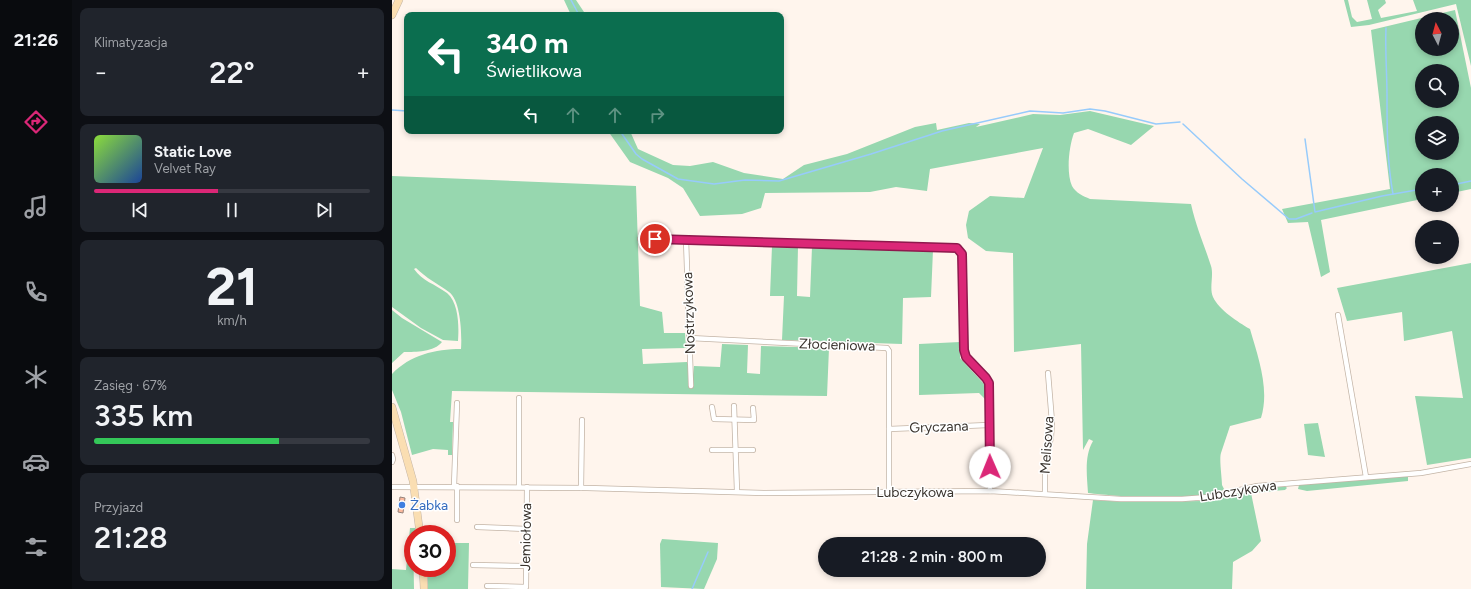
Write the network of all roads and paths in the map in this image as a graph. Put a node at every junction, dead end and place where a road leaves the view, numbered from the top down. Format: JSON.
{"nodes":[{"id":1,"x":399,"y":0,"type":"edge"},
{"id":2,"x":392,"y":15,"type":"edge"},
{"id":3,"x":640,"y":239,"type":"dead end"},
{"id":4,"x":686,"y":239,"type":"junction"},
{"id":5,"x":1338,"y":315,"type":"dead end"},
{"id":6,"x":690,"y":338,"type":"junction"},
{"id":7,"x":1048,"y":373,"type":"dead end"},
{"id":8,"x":691,"y":386,"type":"dead end"},
{"id":9,"x":518,"y":398,"type":"dead end"},
{"id":10,"x":457,"y":404,"type":"dead end"},
{"id":11,"x":734,"y":406,"type":"dead end"},
{"id":12,"x":392,"y":407,"type":"edge"},
{"id":13,"x":712,"y":407,"type":"dead end"},
{"id":14,"x":753,"y":408,"type":"dead end"},
{"id":15,"x":582,"y":420,"type":"dead end"},
{"id":16,"x":734,"y":420,"type":"junction"},
{"id":17,"x":989,"y":425,"type":"junction"},
{"id":18,"x":889,"y":429,"type":"junction"},
{"id":19,"x":712,"y":450,"type":"dead end"},
{"id":20,"x":735,"y":450,"type":"junction"},
{"id":21,"x":753,"y":450,"type":"dead end"},
{"id":22,"x":392,"y":455,"type":"edge"},
{"id":23,"x":392,"y":462,"type":"edge"},
{"id":24,"x":1471,"y":464,"type":"edge"},
{"id":25,"x":1366,"y":477,"type":"junction"},
{"id":26,"x":456,"y":486,"type":"junction"},
{"id":27,"x":414,"y":487,"type":"junction"},
{"id":28,"x":519,"y":487,"type":"junction"},
{"id":29,"x":527,"y":487,"type":"junction"},
{"id":30,"x":392,"y":488,"type":"edge"},
{"id":31,"x":581,"y":488,"type":"junction"},
{"id":32,"x":737,"y":491,"type":"junction"},
{"id":33,"x":990,"y":491,"type":"junction"},
{"id":34,"x":889,"y":492,"type":"junction"},
{"id":35,"x":1045,"y":493,"type":"junction"},
{"id":36,"x":458,"y":520,"type":"dead end"},
{"id":37,"x":419,"y":525,"type":"edge"},
{"id":38,"x":477,"y":527,"type":"dead end"},
{"id":39,"x":527,"y":529,"type":"junction"},
{"id":40,"x":473,"y":565,"type":"dead end"},
{"id":41,"x":526,"y":566,"type":"junction"},
{"id":42,"x":423,"y":577,"type":"edge"},
{"id":43,"x":487,"y":586,"type":"dead end"},
{"id":44,"x":424,"y":589,"type":"edge"}],
"edges":[{"from":1,"to":2,"type":"street"},
{"from":3,"to":4,"type":"street"},
{"from":4,"to":6,"type":"street","name":"Nostrzykowa"},
{"from":4,"to":17,"type":"street"},
{"from":5,"to":25,"type":"street"},
{"from":6,"to":8,"type":"street","name":"Nostrzykowa"},
{"from":6,"to":18,"type":"street","name":"Złocieniowa"},
{"from":7,"to":35,"type":"street","name":"Melisowa"},
{"from":9,"to":28,"type":"street"},
{"from":10,"to":26,"type":"street"},
{"from":11,"to":16,"type":"street"},
{"from":12,"to":27,"type":"street"},
{"from":13,"to":16,"type":"street"},
{"from":14,"to":16,"type":"street"},
{"from":15,"to":31,"type":"street"},
{"from":16,"to":20,"type":"street"},
{"from":17,"to":18,"type":"street","name":"Gryczana"},
{"from":17,"to":33,"type":"street"},
{"from":18,"to":34,"type":"street","name":"Złocieniowa"},
{"from":19,"to":20,"type":"street"},
{"from":20,"to":21,"type":"street"},
{"from":20,"to":32,"type":"street"},
{"from":22,"to":23,"type":"street"},
{"from":24,"to":25,"type":"street","name":"Lubczykowa"},
{"from":25,"to":35,"type":"street","name":"Lubczykowa"},
{"from":26,"to":27,"type":"street","name":"Lubczykowa"},
{"from":26,"to":28,"type":"street","name":"Lubczykowa"},
{"from":26,"to":36,"type":"street"},
{"from":27,"to":30,"type":"street","name":"Lubczykowa"},
{"from":27,"to":37,"type":"street"},
{"from":28,"to":29,"type":"street","name":"Lubczykowa"},
{"from":29,"to":31,"type":"street","name":"Lubczykowa"},
{"from":29,"to":39,"type":"street","name":"Jemiołowa"},
{"from":31,"to":32,"type":"street","name":"Lubczykowa"},
{"from":32,"to":34,"type":"street","name":"Lubczykowa"},
{"from":33,"to":34,"type":"street","name":"Lubczykowa"},
{"from":33,"to":35,"type":"street","name":"Lubczykowa"},
{"from":38,"to":39,"type":"street"},
{"from":39,"to":41,"type":"street","name":"Jemiołowa"},
{"from":40,"to":41,"type":"street"},
{"from":41,"to":43,"type":"street","name":"Jemiołowa"},
{"from":42,"to":44,"type":"street"}]}
